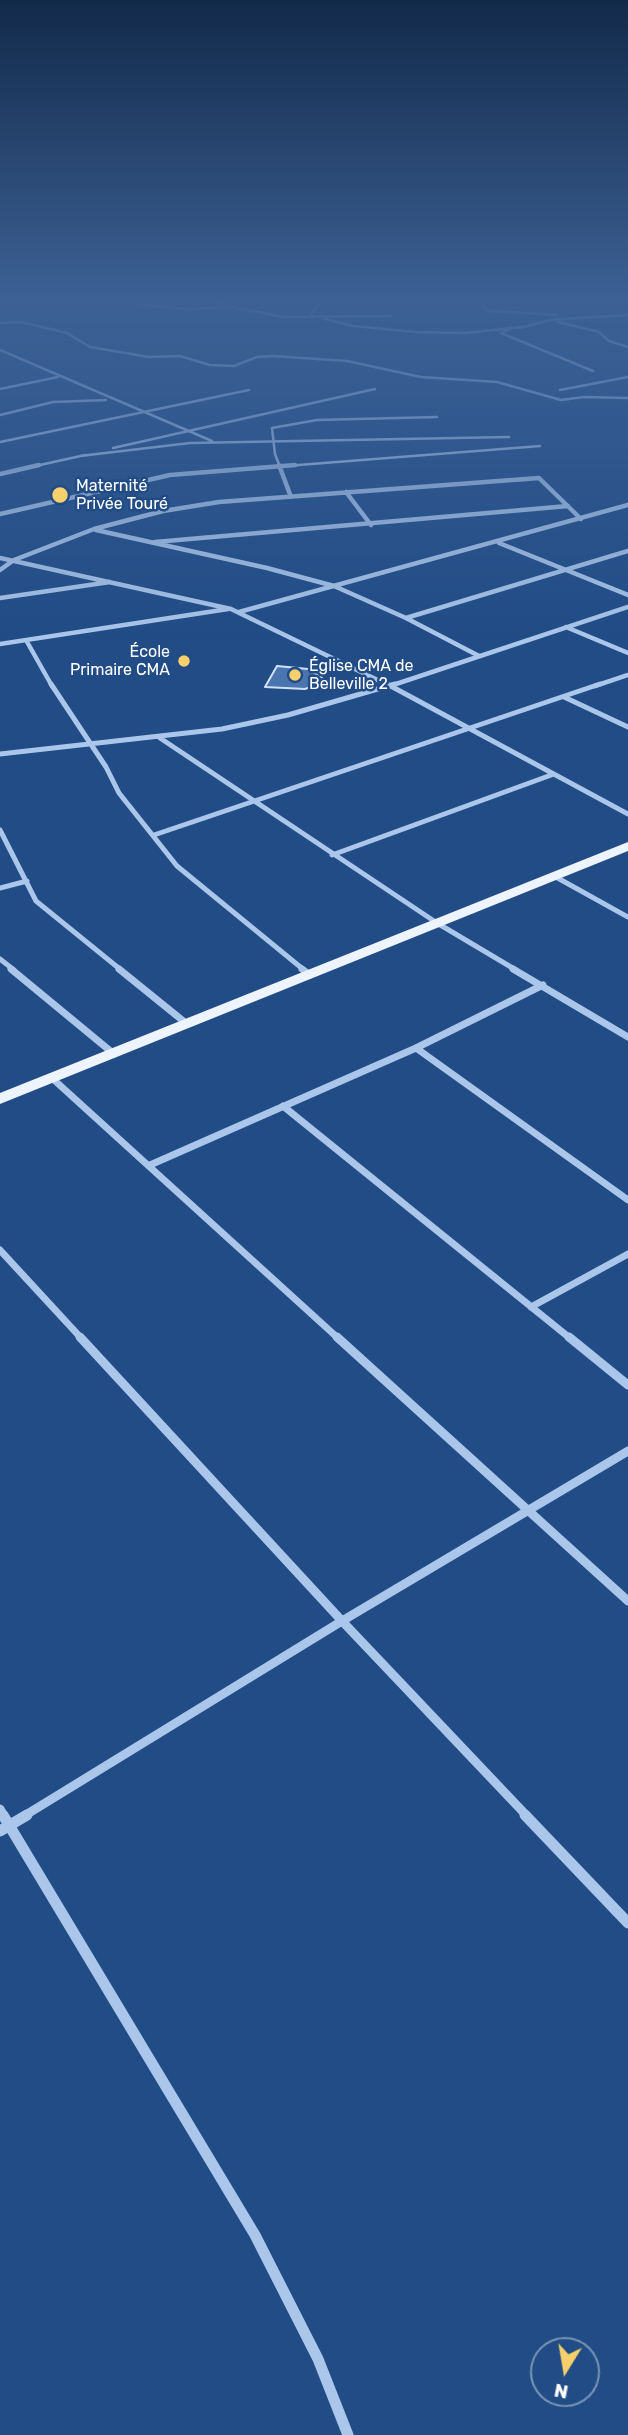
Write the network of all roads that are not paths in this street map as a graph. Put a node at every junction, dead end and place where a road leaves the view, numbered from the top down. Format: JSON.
{"nodes":[{"id":1,"x":18,"y":411,"type":"edge"},
{"id":2,"x":139,"y":411,"type":"edge"},
{"id":3,"x":149,"y":411,"type":"edge"},
{"id":4,"x":274,"y":411,"type":"edge"},
{"id":5,"x":142,"y":412,"type":"junction"},
{"id":6,"x":0,"y":415,"type":"edge"},
{"id":7,"x":436,"y":417,"type":"dead end"},
{"id":8,"x":184,"y":430,"type":"junction"},
{"id":9,"x":509,"y":437,"type":"dead end"},
{"id":10,"x":0,"y":442,"type":"edge"},
{"id":11,"x":214,"y":442,"type":"junction"},
{"id":12,"x":272,"y":442,"type":"junction"},
{"id":13,"x":540,"y":446,"type":"dead end"},
{"id":14,"x":80,"y":456,"type":"junction"},
{"id":15,"x":280,"y":467,"type":"junction"},
{"id":16,"x":0,"y":474,"type":"edge"},
{"id":17,"x":346,"y":492,"type":"junction"},
{"id":18,"x":291,"y":496,"type":"junction"},
{"id":19,"x":628,"y":505,"type":"edge"},
{"id":20,"x":568,"y":506,"type":"junction"},
{"id":21,"x":0,"y":514,"type":"edge"},
{"id":22,"x":581,"y":519,"type":"junction"},
{"id":23,"x":371,"y":525,"type":"junction"},
{"id":24,"x":94,"y":529,"type":"junction"},
{"id":25,"x":155,"y":542,"type":"junction"},
{"id":26,"x":498,"y":542,"type":"junction"},
{"id":27,"x":628,"y":551,"type":"edge"},
{"id":28,"x":0,"y":558,"type":"edge"},
{"id":29,"x":14,"y":560,"type":"junction"},
{"id":30,"x":564,"y":569,"type":"junction"},
{"id":31,"x":0,"y":570,"type":"edge"},
{"id":32,"x":115,"y":581,"type":"junction"},
{"id":33,"x":334,"y":586,"type":"junction"},
{"id":34,"x":628,"y":595,"type":"edge"},
{"id":35,"x":0,"y":598,"type":"edge"},
{"id":36,"x":628,"y":607,"type":"edge"},
{"id":37,"x":231,"y":609,"type":"junction"},
{"id":38,"x":238,"y":613,"type":"junction"},
{"id":39,"x":406,"y":618,"type":"junction"},
{"id":40,"x":566,"y":627,"type":"junction"},
{"id":41,"x":26,"y":640,"type":"junction"},
{"id":42,"x":0,"y":644,"type":"edge"},
{"id":43,"x":628,"y":653,"type":"edge"},
{"id":44,"x":479,"y":656,"type":"junction"},
{"id":45,"x":628,"y":676,"type":"edge"},
{"id":46,"x":390,"y":686,"type":"junction"},
{"id":47,"x":564,"y":697,"type":"junction"},
{"id":48,"x":628,"y":727,"type":"edge"},
{"id":49,"x":467,"y":729,"type":"junction"},
{"id":50,"x":159,"y":738,"type":"junction"},
{"id":51,"x":88,"y":743,"type":"junction"},
{"id":52,"x":0,"y":754,"type":"edge"},
{"id":53,"x":554,"y":774,"type":"junction"},
{"id":54,"x":251,"y":800,"type":"junction"},
{"id":55,"x":628,"y":814,"type":"edge"},
{"id":56,"x":0,"y":830,"type":"edge"},
{"id":57,"x":153,"y":835,"type":"junction"},
{"id":58,"x":628,"y":846,"type":"edge"},
{"id":59,"x":332,"y":855,"type":"junction"},
{"id":60,"x":554,"y":876,"type":"junction"},
{"id":61,"x":27,"y":881,"type":"junction"},
{"id":62,"x":0,"y":888,"type":"edge"},
{"id":63,"x":628,"y":916,"type":"edge"},
{"id":64,"x":437,"y":923,"type":"junction"},
{"id":65,"x":2,"y":963,"type":"edge"},
{"id":66,"x":310,"y":975,"type":"junction"},
{"id":67,"x":543,"y":985,"type":"junction"},
{"id":68,"x":187,"y":1024,"type":"junction"},
{"id":69,"x":628,"y":1037,"type":"edge"},
{"id":70,"x":416,"y":1048,"type":"junction"},
{"id":71,"x":115,"y":1055,"type":"junction"},
{"id":72,"x":53,"y":1079,"type":"junction"},
{"id":73,"x":0,"y":1099,"type":"edge"},
{"id":74,"x":283,"y":1106,"type":"junction"},
{"id":75,"x":150,"y":1165,"type":"junction"},
{"id":76,"x":628,"y":1200,"type":"edge"},
{"id":77,"x":0,"y":1250,"type":"edge"},
{"id":78,"x":628,"y":1254,"type":"edge"},
{"id":79,"x":531,"y":1307,"type":"junction"},
{"id":80,"x":628,"y":1385,"type":"edge"},
{"id":81,"x":628,"y":1451,"type":"edge"},
{"id":82,"x":529,"y":1511,"type":"junction"},
{"id":83,"x":628,"y":1601,"type":"edge"},
{"id":84,"x":342,"y":1621,"type":"junction"},
{"id":85,"x":0,"y":1809,"type":"edge"},
{"id":86,"x":11,"y":1825,"type":"junction"},
{"id":87,"x":0,"y":1831,"type":"edge"},
{"id":88,"x":628,"y":1923,"type":"edge"},
{"id":89,"x":348,"y":2435,"type":"edge"}],
"edges":[{"from":1,"to":6,"type":"street"},
{"from":2,"to":5,"type":"street"},
{"from":3,"to":5,"type":"street"},
{"from":4,"to":8,"type":"street"},
{"from":5,"to":8,"type":"street"},
{"from":5,"to":10,"type":"street"},
{"from":7,"to":12,"type":"street"},
{"from":8,"to":11,"type":"street"},
{"from":8,"to":14,"type":"street"},
{"from":9,"to":12,"type":"street"},
{"from":11,"to":12,"type":"street"},
{"from":11,"to":14,"type":"street"},
{"from":12,"to":15,"type":"street"},
{"from":13,"to":15,"type":"street"},
{"from":14,"to":16,"type":"street"},
{"from":15,"to":18,"type":"street"},
{"from":15,"to":21,"type":"street"},
{"from":17,"to":18,"type":"street"},
{"from":17,"to":20,"type":"street"},
{"from":17,"to":23,"type":"street"},
{"from":18,"to":24,"type":"street"},
{"from":19,"to":22,"type":"street"},
{"from":20,"to":22,"type":"street"},
{"from":20,"to":23,"type":"street"},
{"from":22,"to":26,"type":"street"},
{"from":23,"to":25,"type":"street"},
{"from":24,"to":25,"type":"street"},
{"from":24,"to":29,"type":"street"},
{"from":25,"to":33,"type":"street"},
{"from":26,"to":30,"type":"street"},
{"from":26,"to":33,"type":"street"},
{"from":27,"to":30,"type":"street"},
{"from":28,"to":29,"type":"street"},
{"from":29,"to":31,"type":"street"},
{"from":29,"to":32,"type":"street"},
{"from":30,"to":34,"type":"street"},
{"from":30,"to":39,"type":"street"},
{"from":32,"to":35,"type":"street"},
{"from":32,"to":37,"type":"street"},
{"from":33,"to":38,"type":"street"},
{"from":33,"to":39,"type":"street"},
{"from":36,"to":40,"type":"street"},
{"from":37,"to":38,"type":"street"},
{"from":37,"to":41,"type":"street"},
{"from":38,"to":46,"type":"street"},
{"from":39,"to":44,"type":"street"},
{"from":40,"to":43,"type":"street"},
{"from":40,"to":44,"type":"street"},
{"from":41,"to":42,"type":"street"},
{"from":41,"to":51,"type":"street"},
{"from":44,"to":46,"type":"street"},
{"from":45,"to":47,"type":"street"},
{"from":46,"to":49,"type":"street"},
{"from":46,"to":50,"type":"street"},
{"from":47,"to":48,"type":"street"},
{"from":47,"to":49,"type":"street"},
{"from":49,"to":53,"type":"street"},
{"from":49,"to":54,"type":"street"},
{"from":50,"to":51,"type":"street"},
{"from":50,"to":54,"type":"street"},
{"from":51,"to":52,"type":"street"},
{"from":51,"to":57,"type":"street"},
{"from":53,"to":55,"type":"street"},
{"from":53,"to":59,"type":"street"},
{"from":54,"to":57,"type":"street"},
{"from":54,"to":59,"type":"street"},
{"from":56,"to":61,"type":"street"},
{"from":57,"to":66,"type":"street"},
{"from":58,"to":60,"type":"main road"},
{"from":59,"to":64,"type":"street"},
{"from":60,"to":63,"type":"street"},
{"from":60,"to":64,"type":"main road"},
{"from":61,"to":62,"type":"street"},
{"from":61,"to":68,"type":"street"},
{"from":64,"to":66,"type":"main road"},
{"from":64,"to":67,"type":"street"},
{"from":65,"to":71,"type":"street"},
{"from":66,"to":68,"type":"main road"},
{"from":67,"to":69,"type":"street"},
{"from":67,"to":70,"type":"street"},
{"from":68,"to":71,"type":"main road"},
{"from":70,"to":74,"type":"street"},
{"from":70,"to":76,"type":"street"},
{"from":71,"to":72,"type":"main road"},
{"from":72,"to":73,"type":"main road"},
{"from":72,"to":75,"type":"street"},
{"from":74,"to":75,"type":"street"},
{"from":74,"to":79,"type":"street"},
{"from":75,"to":82,"type":"street"},
{"from":77,"to":84,"type":"street"},
{"from":78,"to":79,"type":"street"},
{"from":79,"to":80,"type":"street"},
{"from":81,"to":82,"type":"street"},
{"from":82,"to":83,"type":"street"},
{"from":82,"to":84,"type":"street"},
{"from":84,"to":86,"type":"street"},
{"from":84,"to":88,"type":"street"},
{"from":85,"to":86,"type":"street"},
{"from":86,"to":87,"type":"street"},
{"from":86,"to":89,"type":"street"}]}
